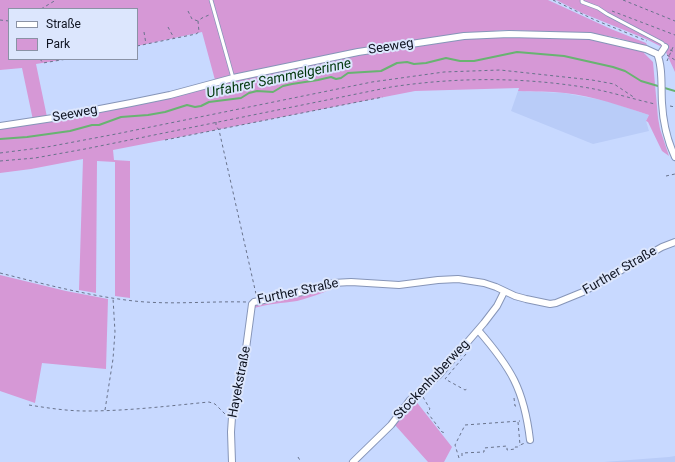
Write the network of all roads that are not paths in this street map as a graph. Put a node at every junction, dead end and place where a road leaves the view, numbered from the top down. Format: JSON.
{"nodes":[{"id":1,"x":211,"y":0,"type":"edge"},
{"id":2,"x":582,"y":0,"type":"edge"},
{"id":3,"x":662,"y":52,"type":"junction"},
{"id":4,"x":233,"y":78,"type":"junction"},
{"id":5,"x":0,"y":126,"type":"edge"},
{"id":6,"x":675,"y":157,"type":"edge"},
{"id":7,"x":675,"y":242,"type":"edge"},
{"id":8,"x":504,"y":292,"type":"junction"},
{"id":9,"x":255,"y":302,"type":"joint"},
{"id":10,"x":478,"y":330,"type":"junction"},
{"id":11,"x":530,"y":440,"type":"road end"},
{"id":12,"x":232,"y":462,"type":"edge"},
{"id":13,"x":352,"y":462,"type":"edge"}],
"edges":[{"from":1,"to":4,"type":"lane"},
{"from":2,"to":3,"type":"lane"},
{"from":3,"to":4,"type":"street","name":"Seeweg"},
{"from":3,"to":6,"type":"street"},
{"from":4,"to":5,"type":"street","name":"Seeweg"},
{"from":7,"to":8,"type":"street","name":"Further Straße"},
{"from":8,"to":9,"type":"street","name":"Further Straße"},
{"from":8,"to":10,"type":"street","name":"Stockenhuberweg"},
{"from":9,"to":12,"type":"street","name":"Hayekstraße"},
{"from":10,"to":11,"type":"street"},
{"from":10,"to":13,"type":"street","name":"Stockenhuberweg"}]}
